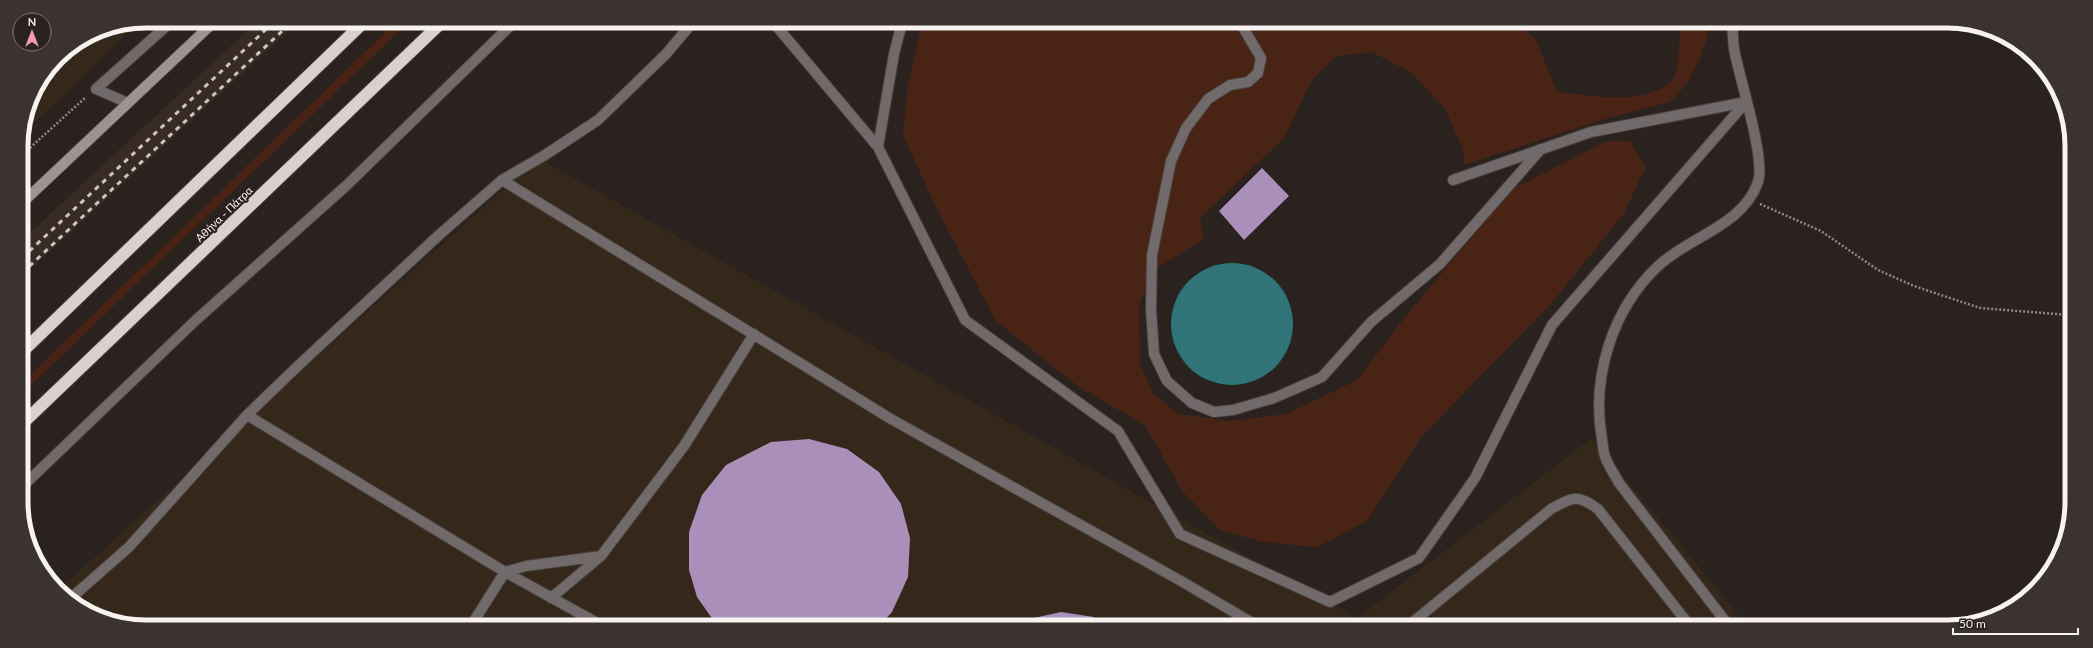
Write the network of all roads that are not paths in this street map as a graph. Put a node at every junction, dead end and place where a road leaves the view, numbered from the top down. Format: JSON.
{"nodes":[{"id":1,"x":164,"y":28,"type":"edge"},
{"id":2,"x":208,"y":28,"type":"edge"},
{"id":3,"x":358,"y":28,"type":"edge"},
{"id":4,"x":436,"y":28,"type":"edge"},
{"id":5,"x":508,"y":28,"type":"edge"},
{"id":6,"x":688,"y":28,"type":"edge"},
{"id":7,"x":778,"y":28,"type":"edge"},
{"id":8,"x":901,"y":28,"type":"edge"},
{"id":9,"x":1244,"y":28,"type":"edge"},
{"id":10,"x":1732,"y":28,"type":"edge"},
{"id":11,"x":1746,"y":102,"type":"junction"},
{"id":12,"x":128,"y":103,"type":"junction"},
{"id":13,"x":878,"y":147,"type":"junction"},
{"id":14,"x":1541,"y":149,"type":"junction"},
{"id":15,"x":502,"y":180,"type":"junction"},
{"id":16,"x":1453,"y":180,"type":"dead end"},
{"id":17,"x":28,"y":197,"type":"edge"},
{"id":18,"x":754,"y":334,"type":"junction"},
{"id":19,"x":28,"y":346,"type":"edge"},
{"id":20,"x":247,"y":415,"type":"junction"},
{"id":21,"x":28,"y":418,"type":"edge"},
{"id":22,"x":28,"y":481,"type":"edge"},
{"id":23,"x":601,"y":556,"type":"junction"},
{"id":24,"x":505,"y":572,"type":"junction"},
{"id":25,"x":74,"y":596,"type":"edge"},
{"id":26,"x":551,"y":598,"type":"junction"},
{"id":27,"x":475,"y":620,"type":"edge"},
{"id":28,"x":591,"y":620,"type":"edge"},
{"id":29,"x":1247,"y":620,"type":"edge"},
{"id":30,"x":1415,"y":620,"type":"edge"},
{"id":31,"x":1685,"y":620,"type":"edge"},
{"id":32,"x":1724,"y":620,"type":"edge"}],
"edges":[{"from":1,"to":12,"type":"street"},
{"from":2,"to":12,"type":"street"},
{"from":3,"to":19,"type":"highway"},
{"from":4,"to":21,"type":"highway","name":"Αθήνα - Πάτρα"},
{"from":5,"to":22,"type":"street"},
{"from":6,"to":15,"type":"street"},
{"from":7,"to":13,"type":"street"},
{"from":8,"to":13,"type":"street"},
{"from":9,"to":14,"type":"street"},
{"from":10,"to":11,"type":"street"},
{"from":11,"to":13,"type":"street"},
{"from":11,"to":14,"type":"street"},
{"from":11,"to":32,"type":"street"},
{"from":12,"to":17,"type":"street"},
{"from":14,"to":16,"type":"street"},
{"from":15,"to":18,"type":"street"},
{"from":15,"to":20,"type":"street"},
{"from":18,"to":23,"type":"street"},
{"from":18,"to":29,"type":"street"},
{"from":20,"to":24,"type":"street"},
{"from":20,"to":25,"type":"street"},
{"from":23,"to":24,"type":"street"},
{"from":23,"to":26,"type":"street"},
{"from":24,"to":26,"type":"street"},
{"from":24,"to":27,"type":"street"},
{"from":26,"to":28,"type":"street"},
{"from":30,"to":31,"type":"street"}]}
